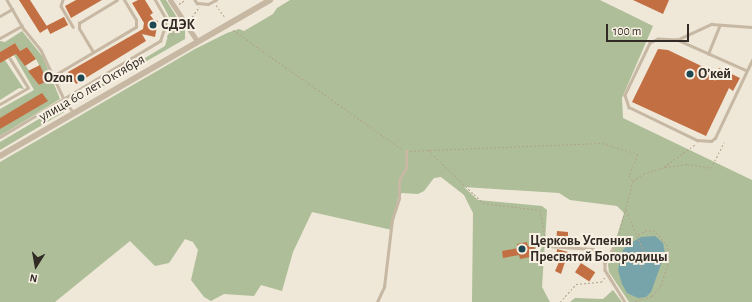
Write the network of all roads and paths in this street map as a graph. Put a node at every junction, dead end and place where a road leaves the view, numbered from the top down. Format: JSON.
{"nodes":[{"id":1,"x":7,"y":0,"type":"edge"},
{"id":2,"x":63,"y":0,"type":"edge"},
{"id":3,"x":117,"y":0,"type":"edge"},
{"id":4,"x":124,"y":0,"type":"edge"},
{"id":5,"x":155,"y":0,"type":"edge"},
{"id":6,"x":170,"y":0,"type":"edge"},
{"id":7,"x":185,"y":0,"type":"edge"},
{"id":8,"x":195,"y":0,"type":"edge"},
{"id":9,"x":112,"y":1,"type":"edge"},
{"id":10,"x":215,"y":1,"type":"edge"},
{"id":11,"x":266,"y":1,"type":"edge"},
{"id":12,"x":179,"y":4,"type":"dead end"},
{"id":13,"x":201,"y":4,"type":"junction"},
{"id":14,"x":12,"y":9,"type":"junction"},
{"id":15,"x":0,"y":16,"type":"edge"},
{"id":16,"x":224,"y":16,"type":"dead end"},
{"id":17,"x":189,"y":22,"type":"dead end"},
{"id":18,"x":720,"y":25,"type":"junction"},
{"id":19,"x":22,"y":26,"type":"junction"},
{"id":20,"x":73,"y":27,"type":"dead end"},
{"id":21,"x":752,"y":27,"type":"edge"},
{"id":22,"x":184,"y":29,"type":"dead end"},
{"id":23,"x":233,"y":30,"type":"dead end"},
{"id":24,"x":0,"y":38,"type":"edge"},
{"id":25,"x":162,"y":38,"type":"junction"},
{"id":26,"x":677,"y":40,"type":"junction"},
{"id":27,"x":197,"y":41,"type":"junction"},
{"id":28,"x":93,"y":52,"type":"junction"},
{"id":29,"x":708,"y":54,"type":"junction"},
{"id":30,"x":10,"y":59,"type":"dead end"},
{"id":31,"x":752,"y":60,"type":"edge"},
{"id":32,"x":747,"y":71,"type":"junction"},
{"id":33,"x":53,"y":76,"type":"junction"},
{"id":34,"x":64,"y":99,"type":"junction"},
{"id":35,"x":0,"y":104,"type":"edge"},
{"id":36,"x":73,"y":112,"type":"junction"},
{"id":37,"x":0,"y":137,"type":"edge"},
{"id":38,"x":701,"y":141,"type":"junction"},
{"id":39,"x":724,"y":142,"type":"dead end"},
{"id":40,"x":428,"y":150,"type":"junction"},
{"id":41,"x":406,"y":151,"type":"junction"},
{"id":42,"x":0,"y":156,"type":"edge"},
{"id":43,"x":664,"y":167,"type":"junction"},
{"id":44,"x":633,"y":181,"type":"junction"},
{"id":45,"x":626,"y":210,"type":"junction"},
{"id":46,"x":637,"y":235,"type":"junction"},
{"id":47,"x":615,"y":245,"type":"joint"},
{"id":48,"x":547,"y":246,"type":"joint"},
{"id":49,"x":605,"y":263,"type":"junction"},
{"id":50,"x":641,"y":267,"type":"dead end"},
{"id":51,"x":605,"y":270,"type":"junction"},
{"id":52,"x":377,"y":302,"type":"edge"},
{"id":53,"x":560,"y":302,"type":"edge"},
{"id":54,"x":625,"y":302,"type":"edge"},
{"id":55,"x":631,"y":302,"type":"edge"}],
"edges":[{"from":1,"to":14,"type":"lane"},
{"from":2,"to":20,"type":"lane"},
{"from":3,"to":9,"type":"lane"},
{"from":4,"to":28,"type":"lane"},
{"from":5,"to":25,"type":"lane"},
{"from":6,"to":27,"type":"street"},
{"from":7,"to":12,"type":"path"},
{"from":8,"to":13,"type":"lane"},
{"from":9,"to":28,"type":"lane"},
{"from":10,"to":13,"type":"lane"},
{"from":10,"to":16,"type":"path"},
{"from":11,"to":27,"type":"street","name":"улица 60 лет Октября"},
{"from":13,"to":17,"type":"path"},
{"from":14,"to":15,"type":"lane"},
{"from":14,"to":19,"type":"lane"},
{"from":18,"to":21,"type":"lane"},
{"from":18,"to":26,"type":"lane"},
{"from":18,"to":29,"type":"lane"},
{"from":19,"to":24,"type":"lane"},
{"from":19,"to":33,"type":"lane"},
{"from":22,"to":25,"type":"path"},
{"from":23,"to":41,"type":"path"},
{"from":25,"to":34,"type":"lane"},
{"from":26,"to":29,"type":"lane"},
{"from":26,"to":38,"type":"lane"},
{"from":27,"to":36,"type":"street","name":"улица 60 лет Октября"},
{"from":28,"to":33,"type":"lane"},
{"from":29,"to":32,"type":"lane"},
{"from":30,"to":35,"type":"lane"},
{"from":31,"to":32,"type":"lane"},
{"from":32,"to":38,"type":"lane"},
{"from":33,"to":34,"type":"lane"},
{"from":34,"to":36,"type":"lane"},
{"from":34,"to":37,"type":"lane"},
{"from":36,"to":42,"type":"street","name":"улица 60 лет Октября"},
{"from":38,"to":43,"type":"path"},
{"from":39,"to":43,"type":"path"},
{"from":40,"to":41,"type":"path"},
{"from":40,"to":44,"type":"path"},
{"from":40,"to":48,"type":"path"},
{"from":41,"to":52,"type":"lane"},
{"from":43,"to":44,"type":"path"},
{"from":44,"to":45,"type":"path"},
{"from":45,"to":46,"type":"path"},
{"from":45,"to":47,"type":"path"},
{"from":46,"to":50,"type":"path"},
{"from":46,"to":55,"type":"path"},
{"from":47,"to":49,"type":"lane"},
{"from":48,"to":49,"type":"lane"},
{"from":49,"to":51,"type":"lane"},
{"from":51,"to":53,"type":"path"},
{"from":51,"to":54,"type":"lane"}]}
